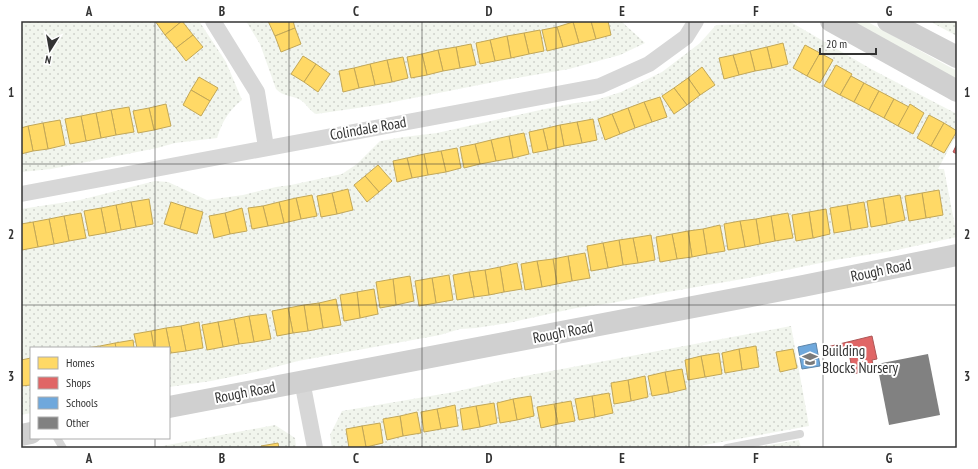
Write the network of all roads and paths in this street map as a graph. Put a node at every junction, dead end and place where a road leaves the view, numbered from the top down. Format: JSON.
{"nodes":[{"id":1,"x":213,"y":21,"type":"edge"},
{"id":2,"x":696,"y":21,"type":"edge"},
{"id":3,"x":831,"y":21,"type":"edge"},
{"id":4,"x":888,"y":21,"type":"edge"},
{"id":5,"x":957,"y":57,"type":"edge"},
{"id":6,"x":957,"y":91,"type":"edge"},
{"id":7,"x":266,"y":147,"type":"junction"},
{"id":8,"x":21,"y":194,"type":"edge"},
{"id":9,"x":957,"y":255,"type":"edge"},
{"id":10,"x":302,"y":381,"type":"junction"},
{"id":11,"x":170,"y":407,"type":"edge"},
{"id":12,"x":800,"y":434,"type":"dead end"},
{"id":13,"x":58,"y":439,"type":"edge"},
{"id":14,"x":63,"y":448,"type":"edge"},
{"id":15,"x":315,"y":448,"type":"edge"},
{"id":16,"x":727,"y":448,"type":"edge"}],
"edges":[{"from":1,"to":7,"type":"street"},
{"from":2,"to":7,"type":"street","name":"Colindale Road"},
{"from":3,"to":6,"type":"street"},
{"from":4,"to":5,"type":"street"},
{"from":7,"to":8,"type":"street","name":"Colindale Road"},
{"from":9,"to":10,"type":"street","name":"Rough Road"},
{"from":10,"to":11,"type":"street","name":"Rough Road"},
{"from":10,"to":15,"type":"street"},
{"from":12,"to":16,"type":"lane"},
{"from":13,"to":14,"type":"lane"}]}
